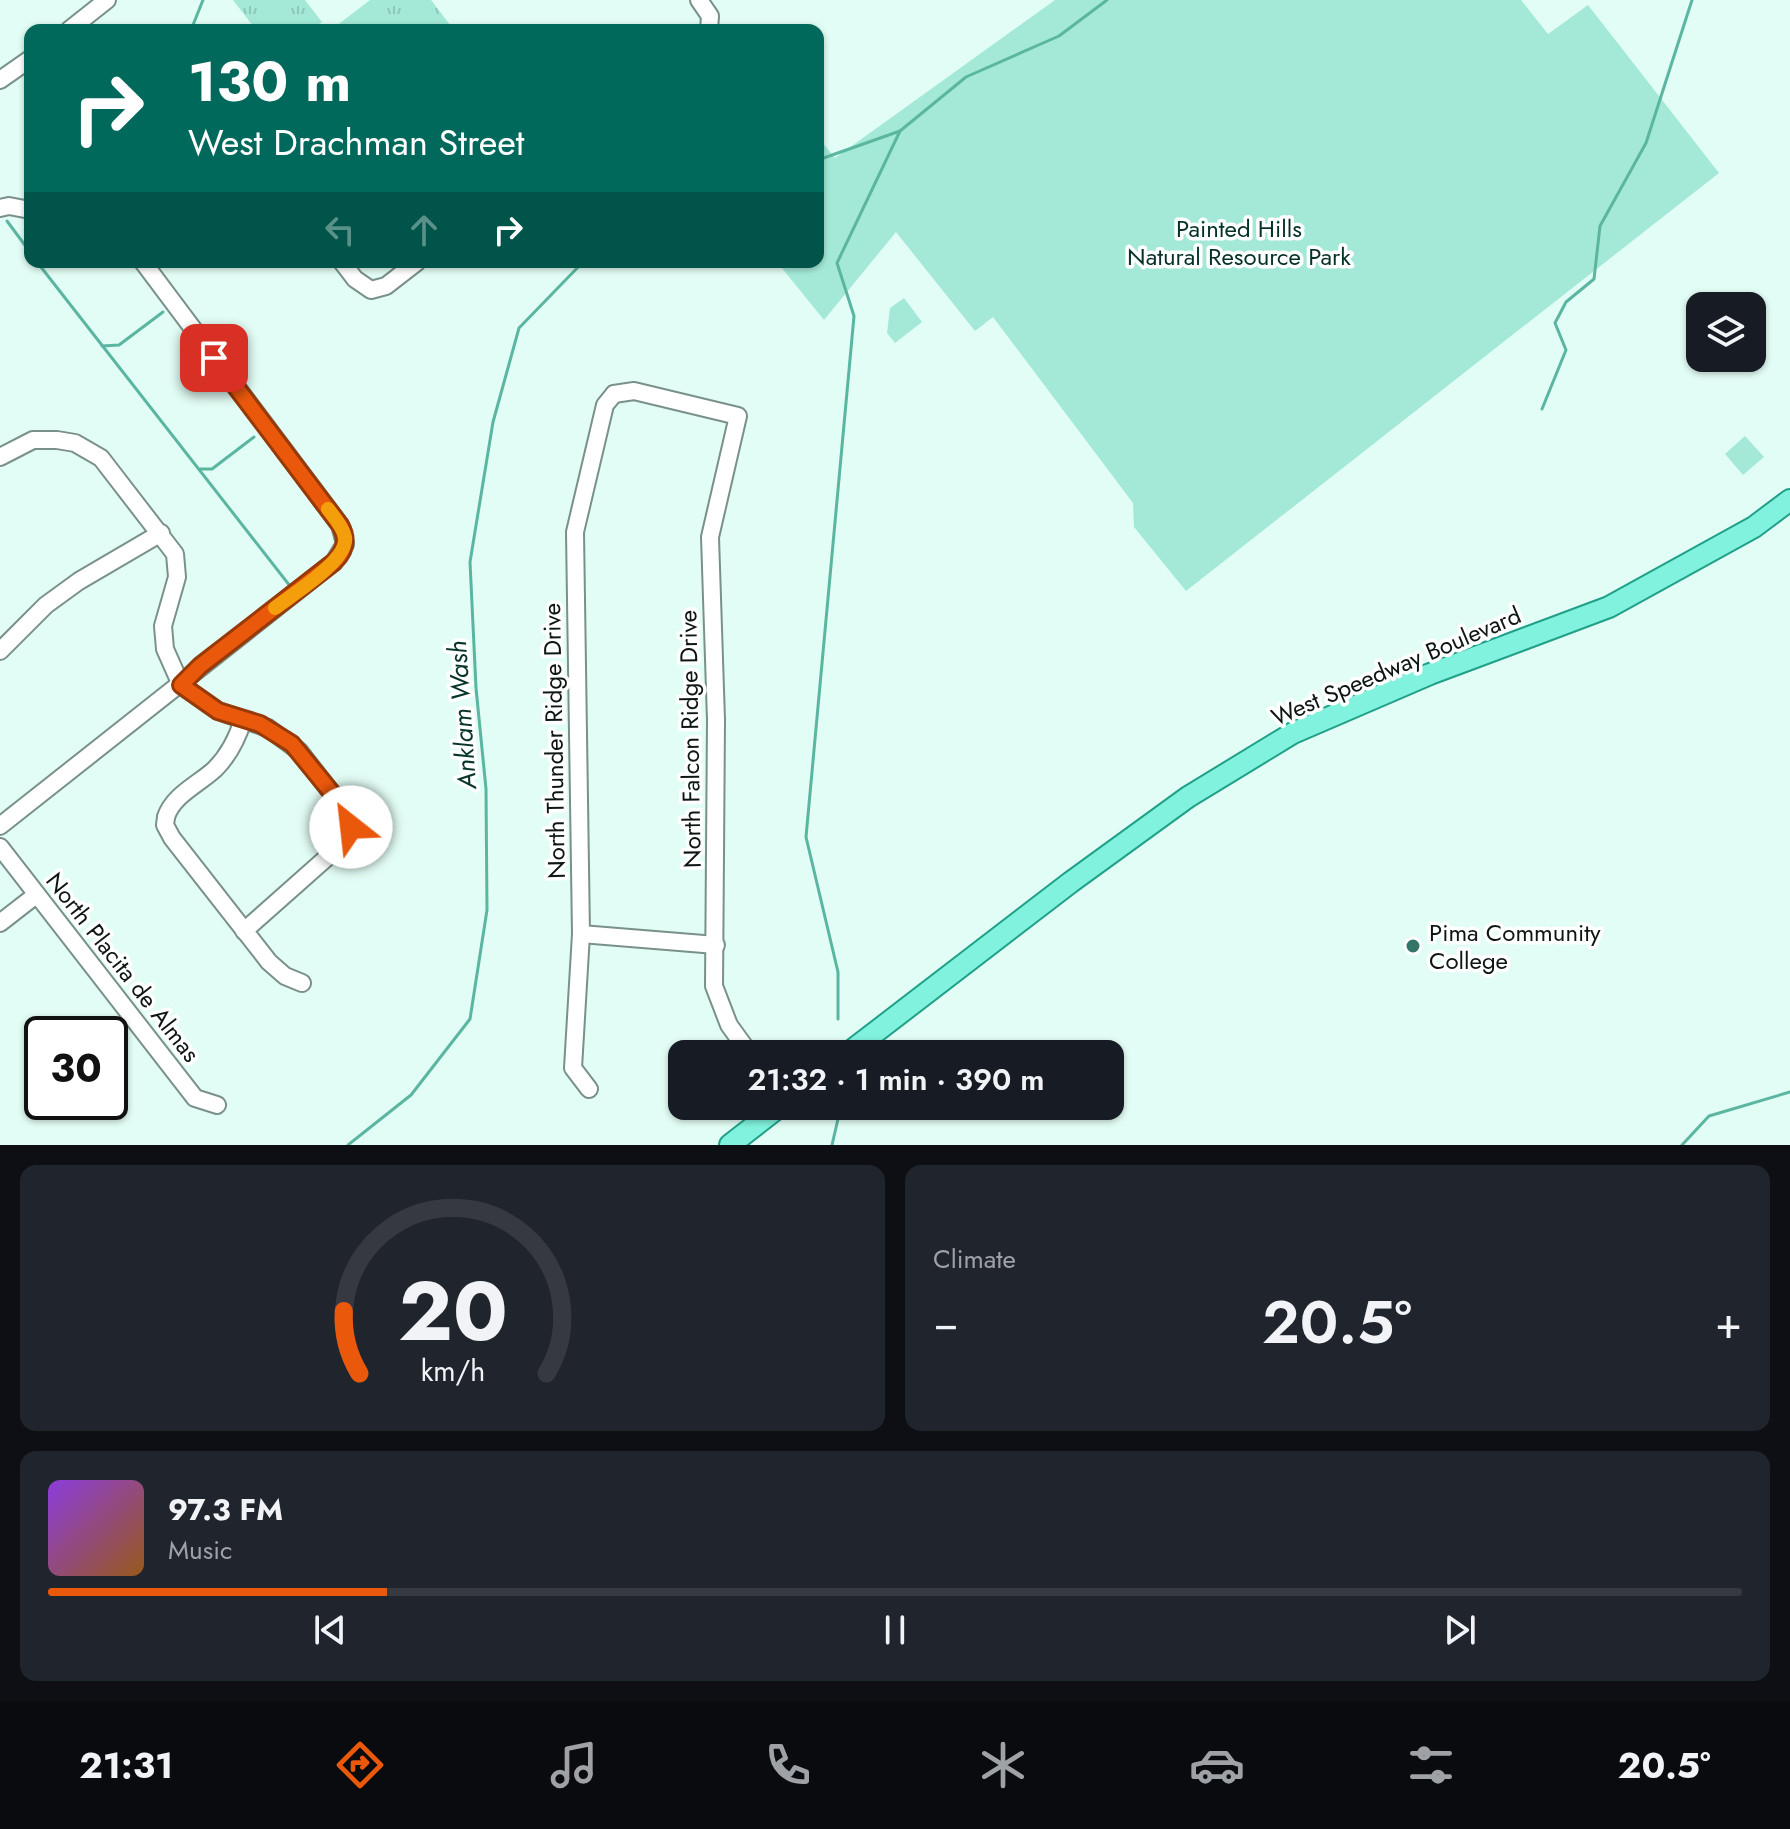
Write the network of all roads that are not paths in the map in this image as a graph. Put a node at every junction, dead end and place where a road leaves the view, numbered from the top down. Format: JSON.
{"nodes":[{"id":1,"x":107,"y":0,"type":"edge"},
{"id":2,"x":699,"y":0,"type":"edge"},
{"id":3,"x":77,"y":24,"type":"edge"},
{"id":4,"x":709,"y":24,"type":"edge"},
{"id":5,"x":24,"y":63,"type":"edge"},
{"id":6,"x":0,"y":80,"type":"edge"},
{"id":7,"x":4,"y":207,"type":"edge"},
{"id":8,"x":24,"y":209,"type":"edge"},
{"id":9,"x":147,"y":268,"type":"edge"},
{"id":10,"x":347,"y":268,"type":"edge"},
{"id":11,"x":409,"y":268,"type":"edge"},
{"id":12,"x":611,"y":389,"type":"joint"},
{"id":13,"x":1,"y":455,"type":"edge"},
{"id":14,"x":1790,"y":500,"type":"edge"},
{"id":15,"x":161,"y":533,"type":"junction"},
{"id":16,"x":0,"y":651,"type":"edge"},
{"id":17,"x":181,"y":685,"type":"junction"},
{"id":18,"x":243,"y":720,"type":"junction"},
{"id":19,"x":0,"y":826,"type":"edge"},
{"id":20,"x":0,"y":847,"type":"edge"},
{"id":21,"x":36,"y":895,"type":"junction"},
{"id":22,"x":0,"y":923,"type":"edge"},
{"id":23,"x":244,"y":931,"type":"junction"},
{"id":24,"x":581,"y":934,"type":"junction"},
{"id":25,"x":716,"y":945,"type":"junction"},
{"id":26,"x":302,"y":983,"type":"dead end"},
{"id":27,"x":740,"y":1040,"type":"edge"},
{"id":28,"x":865,"y":1040,"type":"edge"},
{"id":29,"x":589,"y":1089,"type":"dead end"},
{"id":30,"x":217,"y":1105,"type":"dead end"},
{"id":31,"x":762,"y":1120,"type":"edge"},
{"id":32,"x":730,"y":1145,"type":"edge"}],
"edges":[{"from":1,"to":3,"type":"street"},
{"from":2,"to":4,"type":"street"},
{"from":5,"to":6,"type":"street"},
{"from":7,"to":8,"type":"street"},
{"from":9,"to":17,"type":"street"},
{"from":10,"to":11,"type":"street"},
{"from":12,"to":24,"type":"street","name":"North Thunder Ridge Drive"},
{"from":12,"to":25,"type":"street","name":"North Falcon Ridge Drive"},
{"from":13,"to":15,"type":"street"},
{"from":14,"to":28,"type":"main road","name":"West Speedway Boulevard"},
{"from":15,"to":16,"type":"street"},
{"from":15,"to":17,"type":"street"},
{"from":17,"to":18,"type":"street"},
{"from":17,"to":19,"type":"street"},
{"from":18,"to":23,"type":"street"},
{"from":18,"to":23,"type":"street"},
{"from":20,"to":21,"type":"street","name":"North Placita de Almas"},
{"from":21,"to":22,"type":"street"},
{"from":21,"to":30,"type":"street","name":"North Placita de Almas"},
{"from":23,"to":26,"type":"street"},
{"from":24,"to":25,"type":"street"},
{"from":24,"to":29,"type":"street","name":"North Thunder Ridge Drive"},
{"from":25,"to":27,"type":"street","name":"North Falcon Ridge Drive"},
{"from":31,"to":32,"type":"main road"}]}
